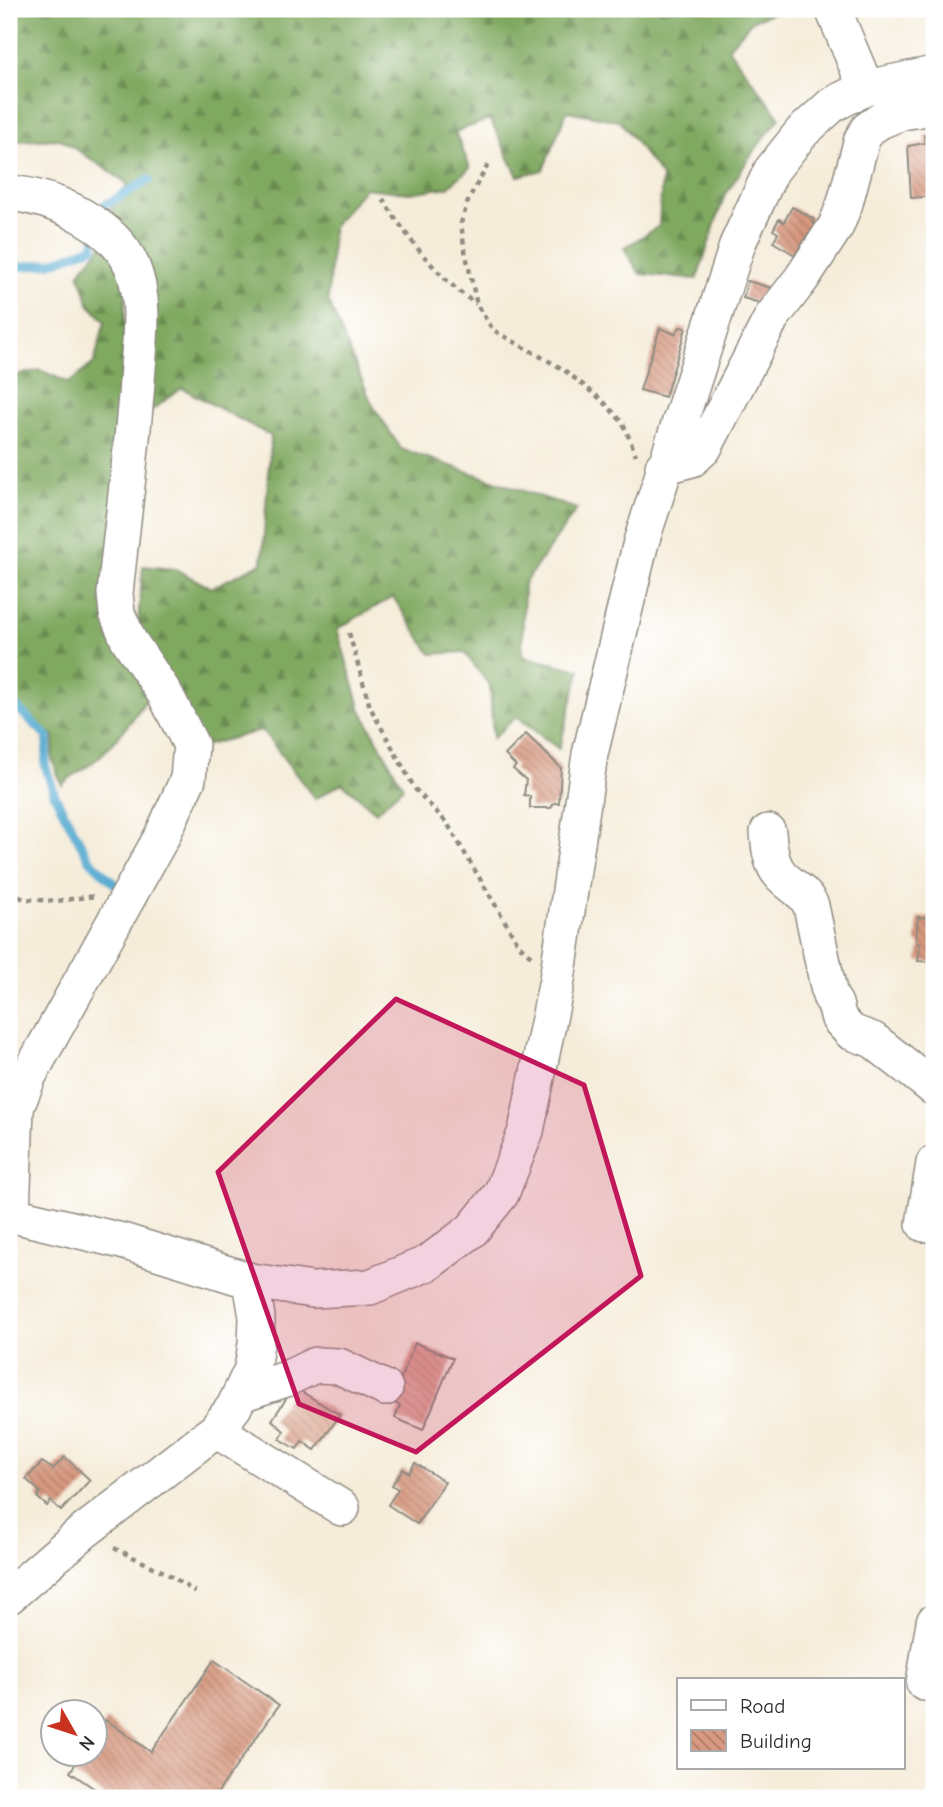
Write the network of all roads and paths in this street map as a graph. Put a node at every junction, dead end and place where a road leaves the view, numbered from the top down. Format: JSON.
{"nodes":[{"id":1,"x":833,"y":9,"type":"edge"},
{"id":2,"x":934,"y":74,"type":"edge"},
{"id":3,"x":866,"y":88,"type":"junction"},
{"id":4,"x":934,"y":107,"type":"edge"},
{"id":5,"x":488,"y":165,"type":"dead end"},
{"id":6,"x":9,"y":193,"type":"edge"},
{"id":7,"x":383,"y":199,"type":"dead end"},
{"id":8,"x":477,"y":305,"type":"junction"},
{"id":9,"x":662,"y":472,"type":"junction"},
{"id":10,"x":349,"y":633,"type":"dead end"},
{"id":11,"x":768,"y":832,"type":"dead end"},
{"id":12,"x":9,"y":894,"type":"edge"},
{"id":13,"x":120,"y":910,"type":"junction"},
{"id":14,"x":557,"y":980,"type":"junction"},
{"id":15,"x":934,"y":1088,"type":"edge"},
{"id":16,"x":934,"y":1163,"type":"edge"},
{"id":17,"x":10,"y":1214,"type":"edge"},
{"id":18,"x":924,"y":1224,"type":"dead end"},
{"id":19,"x":251,"y":1281,"type":"junction"},
{"id":20,"x":385,"y":1388,"type":"dead end"},
{"id":21,"x":241,"y":1394,"type":"junction"},
{"id":22,"x":216,"y":1430,"type":"junction"},
{"id":23,"x":342,"y":1508,"type":"dead end"},
{"id":24,"x":82,"y":1533,"type":"junction"},
{"id":25,"x":195,"y":1592,"type":"dead end"},
{"id":26,"x":9,"y":1597,"type":"edge"},
{"id":27,"x":934,"y":1622,"type":"edge"},
{"id":28,"x":924,"y":1683,"type":"dead end"}],
"edges":[{"from":1,"to":3,"type":"street"},
{"from":2,"to":3,"type":"street"},
{"from":3,"to":9,"type":"street"},
{"from":4,"to":9,"type":"street"},
{"from":5,"to":8,"type":"path"},
{"from":6,"to":13,"type":"street"},
{"from":7,"to":8,"type":"path"},
{"from":8,"to":9,"type":"path"},
{"from":9,"to":14,"type":"street"},
{"from":10,"to":14,"type":"path"},
{"from":11,"to":15,"type":"street"},
{"from":12,"to":13,"type":"path"},
{"from":13,"to":17,"type":"street"},
{"from":14,"to":19,"type":"street"},
{"from":16,"to":18,"type":"street"},
{"from":17,"to":19,"type":"street"},
{"from":19,"to":21,"type":"street"},
{"from":20,"to":21,"type":"street"},
{"from":21,"to":22,"type":"street"},
{"from":22,"to":23,"type":"street"},
{"from":22,"to":24,"type":"street"},
{"from":24,"to":25,"type":"path"},
{"from":24,"to":26,"type":"street"},
{"from":27,"to":28,"type":"street"}]}
